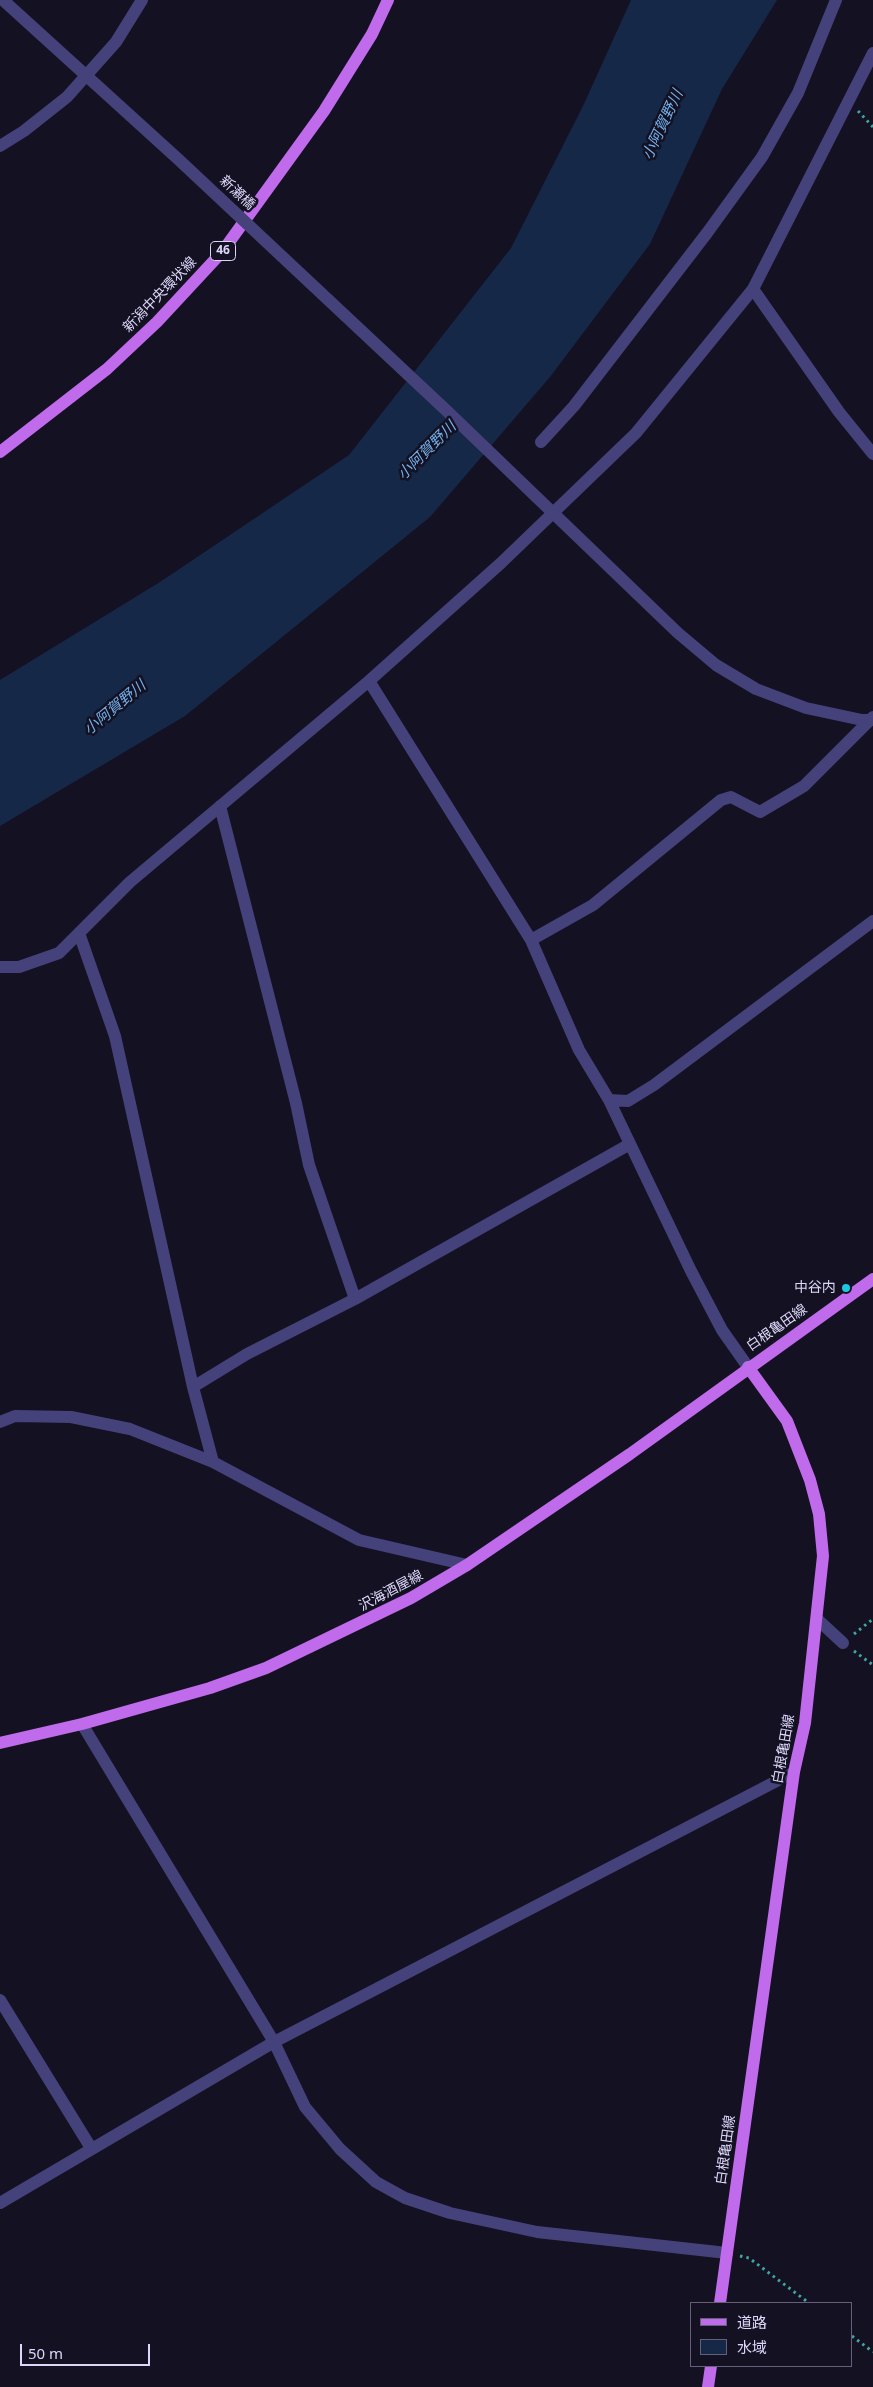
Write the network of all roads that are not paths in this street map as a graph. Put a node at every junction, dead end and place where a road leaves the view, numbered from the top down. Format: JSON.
{"nodes":[{"id":1,"x":3,"y":0,"type":"edge"},
{"id":2,"x":142,"y":0,"type":"edge"},
{"id":3,"x":388,"y":0,"type":"edge"},
{"id":4,"x":836,"y":0,"type":"edge"},
{"id":5,"x":873,"y":53,"type":"edge"},
{"id":6,"x":0,"y":146,"type":"edge"},
{"id":7,"x":753,"y":289,"type":"junction"},
{"id":8,"x":541,"y":442,"type":"dead end"},
{"id":9,"x":0,"y":452,"type":"edge"},
{"id":10,"x":873,"y":454,"type":"edge"},
{"id":11,"x":369,"y":681,"type":"junction"},
{"id":12,"x":873,"y":718,"type":"edge"},
{"id":13,"x":220,"y":806,"type":"junction"},
{"id":14,"x":873,"y":920,"type":"edge"},
{"id":15,"x":79,"y":933,"type":"junction"},
{"id":16,"x":531,"y":940,"type":"junction"},
{"id":17,"x":0,"y":967,"type":"edge"},
{"id":18,"x":609,"y":1100,"type":"junction"},
{"id":19,"x":630,"y":1144,"type":"junction"},
{"id":20,"x":873,"y":1279,"type":"edge"},
{"id":21,"x":355,"y":1299,"type":"junction"},
{"id":22,"x":748,"y":1367,"type":"junction"},
{"id":23,"x":193,"y":1386,"type":"junction"},
{"id":24,"x":0,"y":1422,"type":"edge"},
{"id":25,"x":213,"y":1462,"type":"junction"},
{"id":26,"x":467,"y":1565,"type":"junction"},
{"id":27,"x":817,"y":1619,"type":"junction"},
{"id":28,"x":843,"y":1643,"type":"road end"},
{"id":29,"x":82,"y":1724,"type":"junction"},
{"id":30,"x":0,"y":1743,"type":"edge"},
{"id":31,"x":794,"y":1772,"type":"junction"},
{"id":32,"x":0,"y":2000,"type":"edge"},
{"id":33,"x":274,"y":2042,"type":"junction"},
{"id":34,"x":90,"y":2148,"type":"junction"},
{"id":35,"x":0,"y":2203,"type":"edge"},
{"id":36,"x":727,"y":2253,"type":"junction"},
{"id":37,"x":720,"y":2302,"type":"edge"},
{"id":38,"x":711,"y":2367,"type":"edge"},
{"id":39,"x":708,"y":2387,"type":"edge"}],
"edges":[{"from":1,"to":12,"type":"street","name":"新瀬橋","bridge":true},
{"from":2,"to":6,"type":"street"},
{"from":3,"to":9,"type":"main road","name":"新潟中央環状線","number":"46"},
{"from":4,"to":8,"type":"street"},
{"from":5,"to":7,"type":"street"},
{"from":7,"to":10,"type":"street"},
{"from":7,"to":11,"type":"street"},
{"from":11,"to":13,"type":"street"},
{"from":11,"to":16,"type":"street"},
{"from":12,"to":16,"type":"street"},
{"from":13,"to":15,"type":"street"},
{"from":13,"to":21,"type":"street"},
{"from":14,"to":18,"type":"street"},
{"from":15,"to":17,"type":"street"},
{"from":15,"to":23,"type":"street"},
{"from":16,"to":18,"type":"street"},
{"from":18,"to":19,"type":"street"},
{"from":19,"to":21,"type":"street"},
{"from":19,"to":22,"type":"street"},
{"from":20,"to":22,"type":"main road","name":"白根亀田線"},
{"from":21,"to":23,"type":"street"},
{"from":22,"to":26,"type":"main road","name":"沢海酒屋線"},
{"from":22,"to":27,"type":"main road","name":"白根亀田線"},
{"from":23,"to":25,"type":"street"},
{"from":24,"to":25,"type":"street"},
{"from":25,"to":26,"type":"street"},
{"from":26,"to":29,"type":"main road","name":"沢海酒屋線"},
{"from":27,"to":28,"type":"street"},
{"from":27,"to":31,"type":"main road","name":"白根亀田線"},
{"from":29,"to":30,"type":"main road","name":"沢海酒屋線"},
{"from":29,"to":33,"type":"street"},
{"from":31,"to":33,"type":"street"},
{"from":31,"to":36,"type":"main road","name":"白根亀田線"},
{"from":32,"to":34,"type":"street"},
{"from":33,"to":34,"type":"street"},
{"from":33,"to":36,"type":"street"},
{"from":34,"to":35,"type":"street"},
{"from":36,"to":37,"type":"main road","name":"白根亀田線"},
{"from":38,"to":39,"type":"main road"}]}
